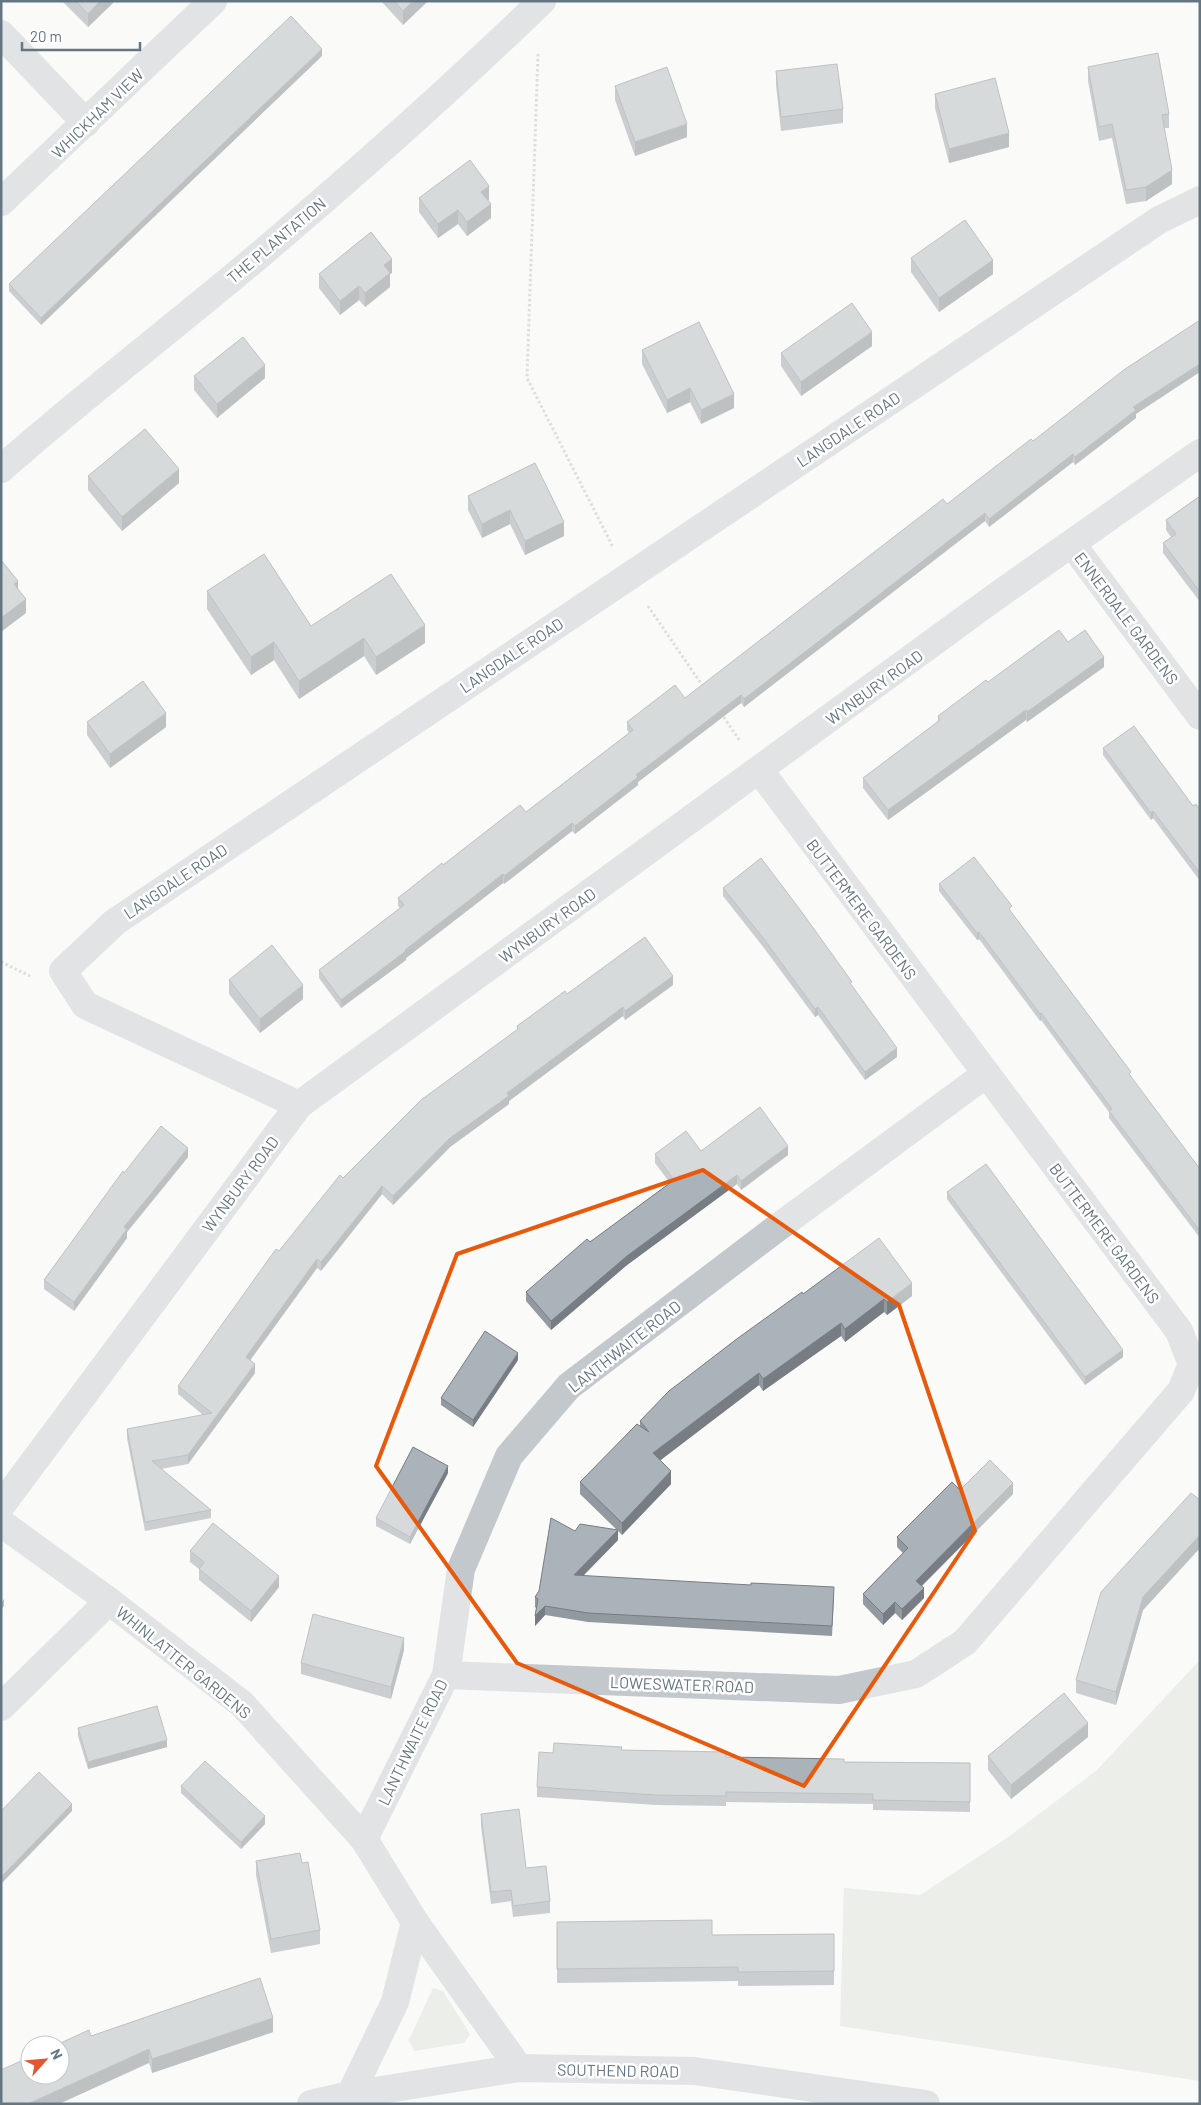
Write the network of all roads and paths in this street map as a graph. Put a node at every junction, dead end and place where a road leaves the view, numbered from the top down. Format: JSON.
{"nodes":[{"id":1,"x":213,"y":1,"type":"edge"},
{"id":2,"x":542,"y":1,"type":"edge"},
{"id":3,"x":1,"y":34,"type":"edge"},
{"id":4,"x":538,"y":45,"type":"dead end"},
{"id":5,"x":86,"y":123,"type":"junction"},
{"id":6,"x":1200,"y":200,"type":"edge"},
{"id":7,"x":1,"y":202,"type":"edge"},
{"id":8,"x":1200,"y":453,"type":"edge"},
{"id":9,"x":1,"y":469,"type":"edge"},
{"id":10,"x":1072,"y":544,"type":"junction"},
{"id":11,"x":629,"y":577,"type":"junction"},
{"id":12,"x":705,"y":690,"type":"edge"},
{"id":13,"x":716,"y":706,"type":"edge"},
{"id":14,"x":1200,"y":716,"type":"edge"},
{"id":15,"x":760,"y":771,"type":"junction"},
{"id":16,"x":986,"y":1074,"type":"junction"},
{"id":17,"x":299,"y":1105,"type":"junction"},
{"id":18,"x":1,"y":1506,"type":"edge"},
{"id":19,"x":1,"y":1523,"type":"edge"},
{"id":20,"x":109,"y":1601,"type":"junction"},
{"id":21,"x":916,"y":1674,"type":"joint"},
{"id":22,"x":446,"y":1675,"type":"junction"},
{"id":23,"x":1,"y":1707,"type":"edge"},
{"id":24,"x":364,"y":1839,"type":"junction"},
{"id":25,"x":415,"y":1922,"type":"junction"},
{"id":26,"x":519,"y":2068,"type":"junction"},
{"id":27,"x":350,"y":2095,"type":"junction"},
{"id":28,"x":318,"y":2103,"type":"edge"},
{"id":29,"x":926,"y":2104,"type":"edge"}],
"edges":[{"from":1,"to":5,"type":"street","name":"WHICKHAM VIEW"},
{"from":2,"to":9,"type":"street","name":"THE PLANTATION"},
{"from":3,"to":5,"type":"street"},
{"from":4,"to":11,"type":"path"},
{"from":5,"to":7,"type":"street","name":"WHICKHAM VIEW"},
{"from":6,"to":11,"type":"street","name":"LANGDALE ROAD"},
{"from":8,"to":10,"type":"street","name":"WYNBURY ROAD"},
{"from":10,"to":14,"type":"street","name":"ENNERDALE GARDENS"},
{"from":10,"to":15,"type":"street","name":"WYNBURY ROAD"},
{"from":11,"to":12,"type":"path"},
{"from":11,"to":17,"type":"street","name":"LANGDALE ROAD"},
{"from":13,"to":15,"type":"path"},
{"from":15,"to":16,"type":"street","name":"BUTTERMERE GARDENS"},
{"from":15,"to":17,"type":"street","name":"WYNBURY ROAD"},
{"from":16,"to":21,"type":"street","name":"BUTTERMERE GARDENS"},
{"from":16,"to":22,"type":"street","name":"LANTHWAITE ROAD"},
{"from":17,"to":18,"type":"street","name":"WYNBURY ROAD"},
{"from":19,"to":20,"type":"street","name":"WHINLATTER GARDENS"},
{"from":20,"to":23,"type":"street"},
{"from":20,"to":24,"type":"street","name":"WHINLATTER GARDENS"},
{"from":21,"to":22,"type":"street","name":"LOWESWATER ROAD"},
{"from":22,"to":24,"type":"street","name":"LANTHWAITE ROAD"},
{"from":24,"to":25,"type":"street","name":"WHINLATTER GARDENS"},
{"from":25,"to":26,"type":"street","name":"WHINLATTER GARDENS"},
{"from":25,"to":27,"type":"street"},
{"from":26,"to":27,"type":"street","name":"SOUTHEND ROAD"},
{"from":26,"to":29,"type":"street","name":"SOUTHEND ROAD"},
{"from":27,"to":28,"type":"street","name":"SOUTHEND ROAD"}]}
